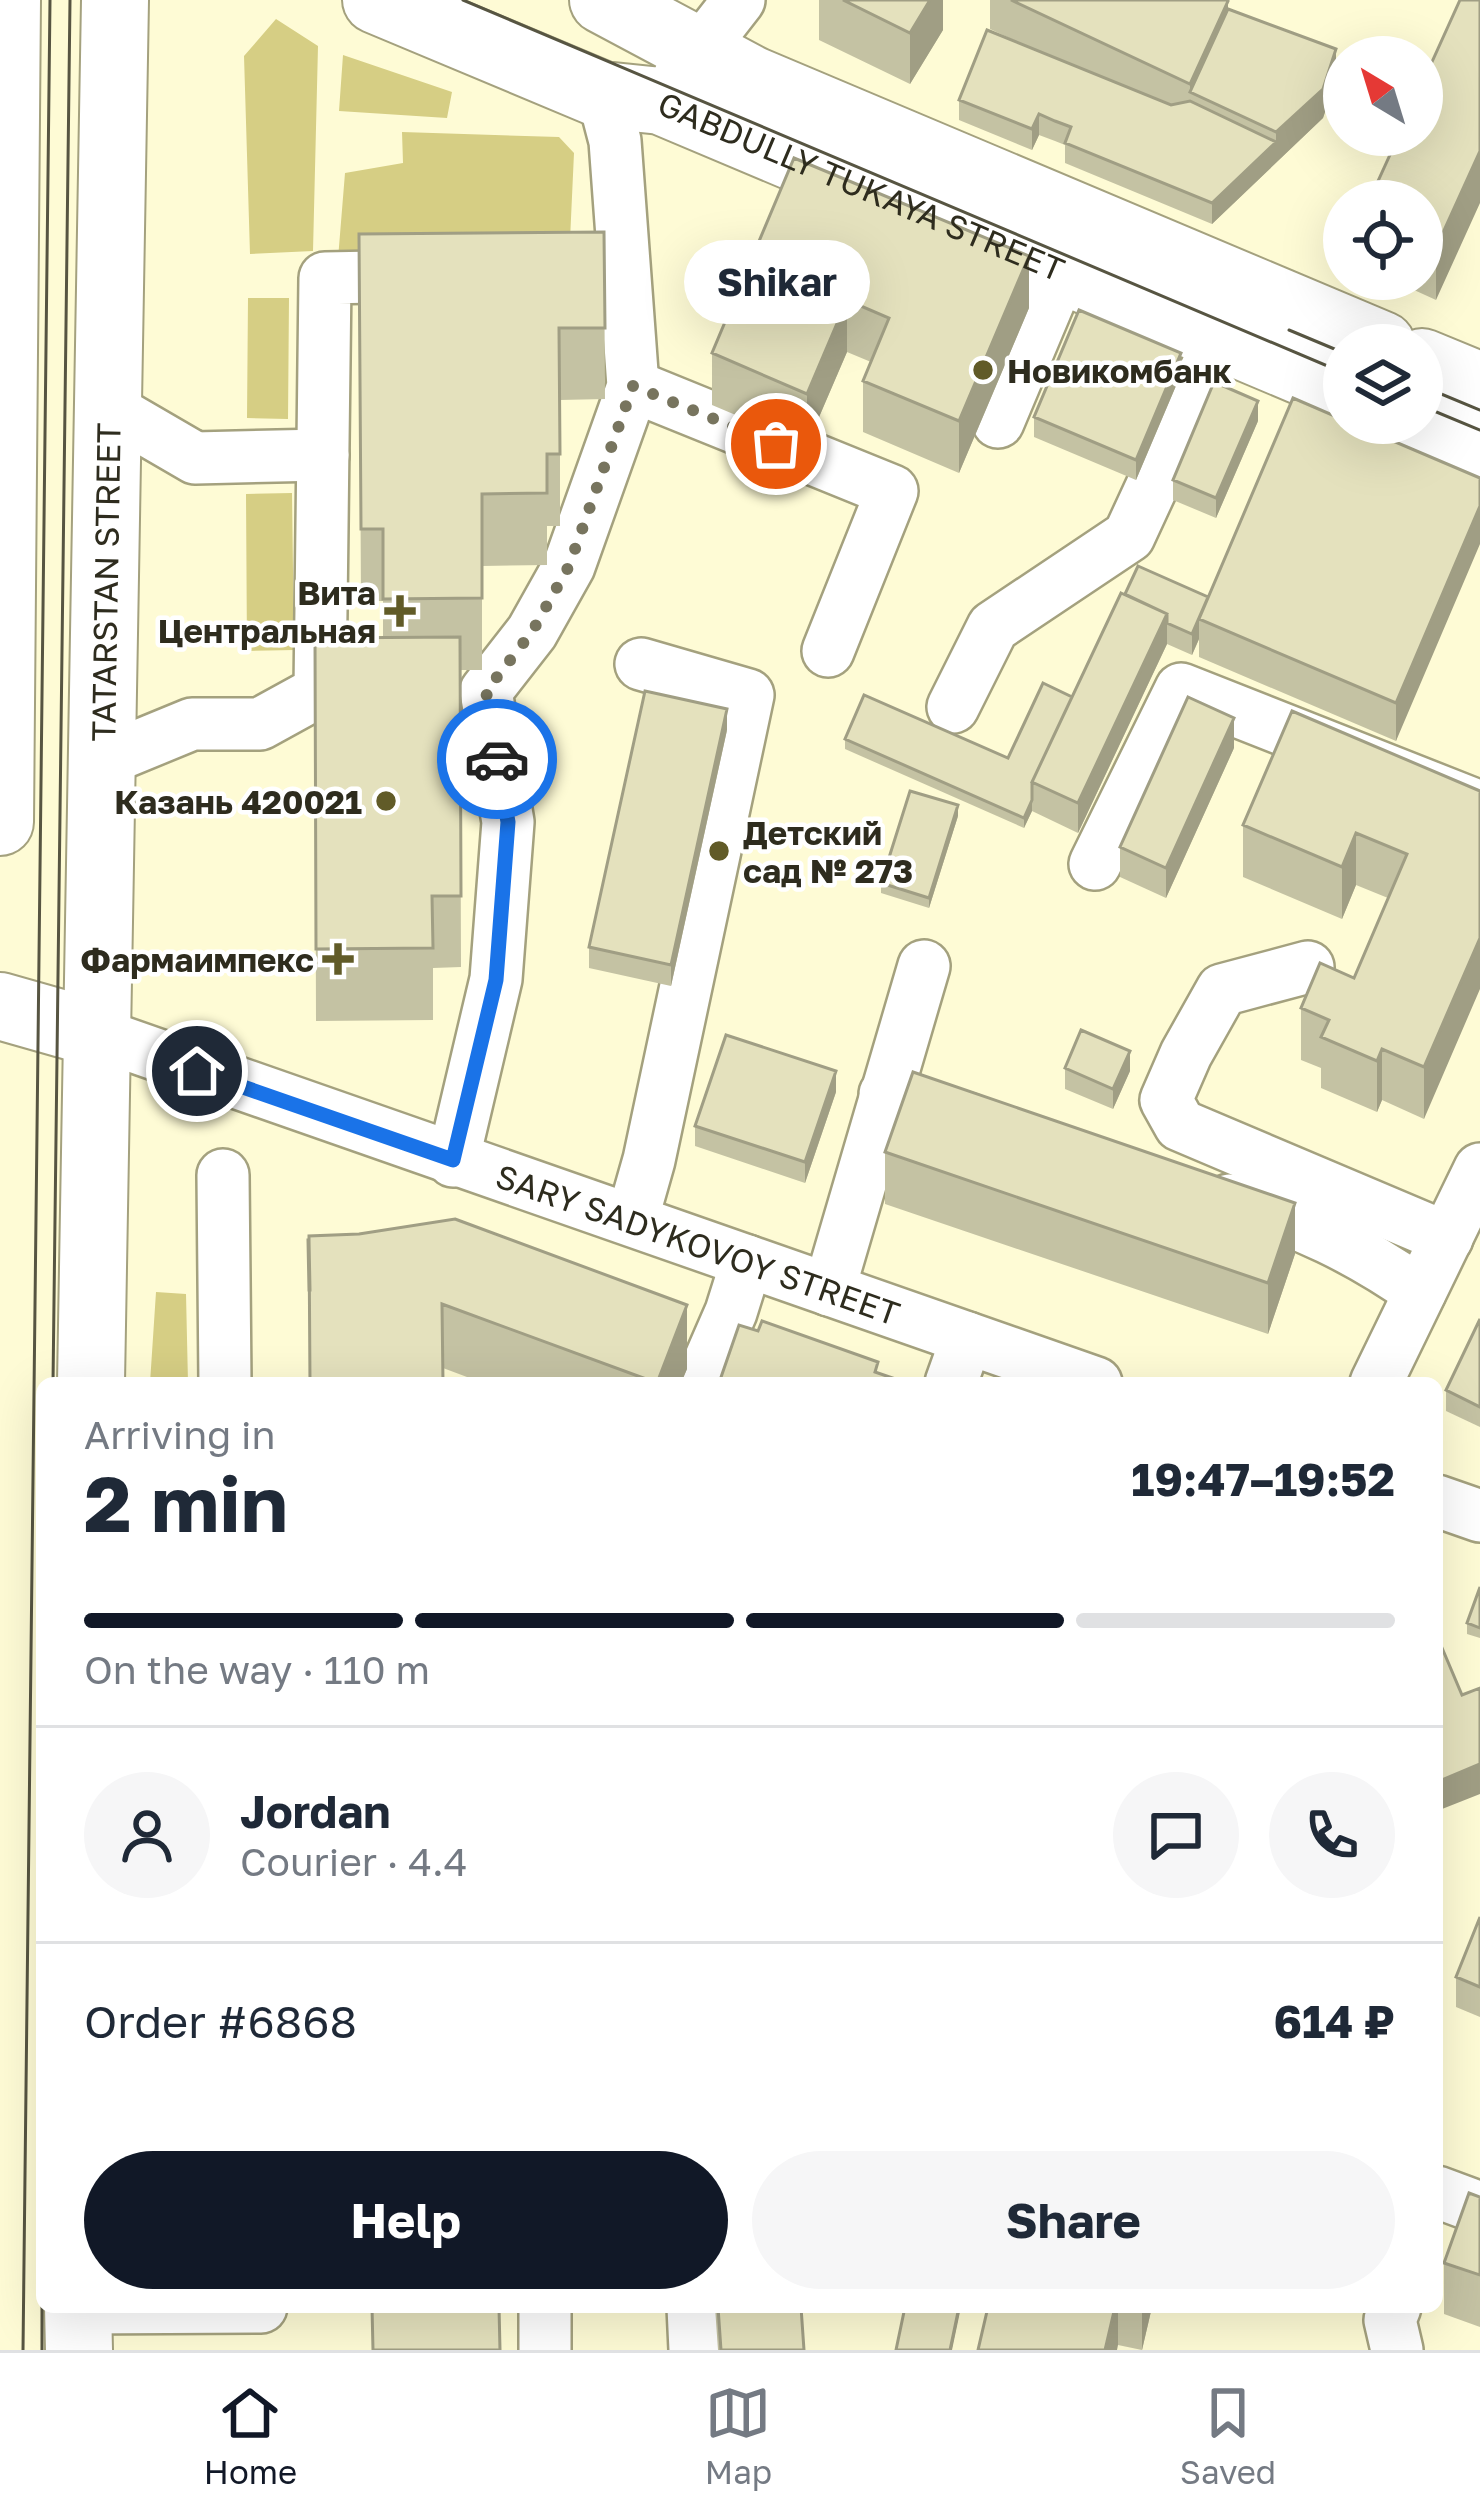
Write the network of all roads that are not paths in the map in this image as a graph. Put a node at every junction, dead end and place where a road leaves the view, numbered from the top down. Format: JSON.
{"nodes":[{"id":1,"x":7,"y":0,"type":"edge"},
{"id":2,"x":115,"y":0,"type":"edge"},
{"id":3,"x":376,"y":0,"type":"edge"},
{"id":4,"x":604,"y":0,"type":"edge"},
{"id":5,"x":739,"y":0,"type":"edge"},
{"id":6,"x":654,"y":83,"type":"junction"},
{"id":7,"x":1062,"y":270,"type":"junction"},
{"id":8,"x":464,"y":275,"type":"edge"},
{"id":9,"x":1332,"y":324,"type":"edge"},
{"id":10,"x":1221,"y":337,"type":"junction"},
{"id":11,"x":1443,"y":371,"type":"edge"},
{"id":12,"x":1323,"y":380,"type":"edge"},
{"id":13,"x":633,"y":386,"type":"junction"},
{"id":14,"x":1480,"y":386,"type":"edge"},
{"id":15,"x":109,"y":408,"type":"junction"},
{"id":16,"x":998,"y":422,"type":"dead end"},
{"id":17,"x":1443,"y":431,"type":"edge"},
{"id":18,"x":1480,"y":446,"type":"edge"},
{"id":19,"x":322,"y":454,"type":"junction"},
{"id":20,"x":828,"y":651,"type":"dead end"},
{"id":21,"x":641,"y":664,"type":"dead end"},
{"id":22,"x":953,"y":707,"type":"dead end"},
{"id":23,"x":102,"y":761,"type":"junction"},
{"id":24,"x":1480,"y":807,"type":"edge"},
{"id":25,"x":0,"y":822,"type":"edge"},
{"id":26,"x":1095,"y":864,"type":"dead end"},
{"id":27,"x":924,"y":966,"type":"dead end"},
{"id":28,"x":1308,"y":967,"type":"dead end"},
{"id":29,"x":0,"y":1006,"type":"edge"},
{"id":30,"x":95,"y":1033,"type":"junction"},
{"id":31,"x":884,"y":1094,"type":"junction"},
{"id":32,"x":1022,"y":1136,"type":"edge"},
{"id":33,"x":453,"y":1160,"type":"junction"},
{"id":34,"x":1480,"y":1169,"type":"edge"},
{"id":35,"x":223,"y":1175,"type":"dead end"},
{"id":36,"x":1182,"y":1185,"type":"edge"},
{"id":37,"x":632,"y":1220,"type":"junction"},
{"id":38,"x":1447,"y":1238,"type":"junction"},
{"id":39,"x":747,"y":1261,"type":"junction"},
{"id":40,"x":829,"y":1290,"type":"junction"},
{"id":41,"x":1420,"y":1292,"type":"junction"},
{"id":42,"x":959,"y":1360,"type":"edge"},
{"id":43,"x":91,"y":1377,"type":"edge"},
{"id":44,"x":225,"y":1377,"type":"edge"},
{"id":45,"x":703,"y":1377,"type":"edge"},
{"id":46,"x":1060,"y":1377,"type":"edge"},
{"id":47,"x":1379,"y":1377,"type":"edge"},
{"id":48,"x":1443,"y":1504,"type":"edge"},
{"id":49,"x":1480,"y":1516,"type":"edge"},
{"id":50,"x":78,"y":2313,"type":"edge"},
{"id":51,"x":213,"y":2313,"type":"edge"},
{"id":52,"x":545,"y":2313,"type":"edge"},
{"id":53,"x":693,"y":2313,"type":"edge"},
{"id":54,"x":1393,"y":2313,"type":"edge"},
{"id":55,"x":79,"y":2350,"type":"edge"},
{"id":56,"x":213,"y":2350,"type":"edge"},
{"id":57,"x":545,"y":2350,"type":"edge"},
{"id":58,"x":695,"y":2350,"type":"edge"},
{"id":59,"x":1396,"y":2350,"type":"edge"}],
"edges":[{"from":1,"to":25,"type":"main road"},
{"from":2,"to":15,"type":"main road","name":"TATARSTAN STREET"},
{"from":3,"to":6,"type":"main road","name":"GABDULLY TUKAYA STREET"},
{"from":4,"to":6,"type":"main road","name":"GABDULLY TUKAYA STREET"},
{"from":5,"to":6,"type":"street"},
{"from":6,"to":7,"type":"main road","name":"GABDULLY TUKAYA STREET"},
{"from":6,"to":9,"type":"main road","name":"GABDULLY TUKAYA STREET"},
{"from":6,"to":13,"type":"street"},
{"from":7,"to":10,"type":"main road","name":"GABDULLY TUKAYA STREET"},
{"from":7,"to":16,"type":"street"},
{"from":8,"to":19,"type":"street"},
{"from":10,"to":12,"type":"main road","name":"GABDULLY TUKAYA STREET"},
{"from":10,"to":22,"type":"street"},
{"from":11,"to":14,"type":"main road"},
{"from":13,"to":20,"type":"street"},
{"from":13,"to":33,"type":"street"},
{"from":15,"to":19,"type":"street"},
{"from":15,"to":23,"type":"main road","name":"TATARSTAN STREET"},
{"from":17,"to":18,"type":"main road"},
{"from":19,"to":23,"type":"street"},
{"from":21,"to":37,"type":"street"},
{"from":23,"to":30,"type":"main road","name":"TATARSTAN STREET"},
{"from":24,"to":26,"type":"street"},
{"from":27,"to":31,"type":"street"},
{"from":28,"to":38,"type":"street"},
{"from":29,"to":30,"type":"main road"},
{"from":30,"to":33,"type":"street","name":"SARY SADYKOVOY STREET"},
{"from":30,"to":43,"type":"main road","name":"TATARSTAN STREET"},
{"from":31,"to":32,"type":"street"},
{"from":31,"to":40,"type":"street"},
{"from":33,"to":37,"type":"street","name":"SARY SADYKOVOY STREET"},
{"from":34,"to":38,"type":"street"},
{"from":35,"to":44,"type":"street"},
{"from":36,"to":41,"type":"street"},
{"from":37,"to":39,"type":"street","name":"SARY SADYKOVOY STREET"},
{"from":38,"to":41,"type":"street"},
{"from":39,"to":40,"type":"street","name":"SARY SADYKOVOY STREET"},
{"from":39,"to":45,"type":"street"},
{"from":40,"to":42,"type":"street","name":"SARY SADYKOVOY STREET"},
{"from":41,"to":47,"type":"street"},
{"from":42,"to":46,"type":"street","name":"SARY SADYKOVOY STREET"},
{"from":48,"to":49,"type":"street"},
{"from":50,"to":55,"type":"main road"},
{"from":51,"to":56,"type":"street"},
{"from":52,"to":57,"type":"street"},
{"from":53,"to":58,"type":"street"},
{"from":54,"to":59,"type":"street"}]}
